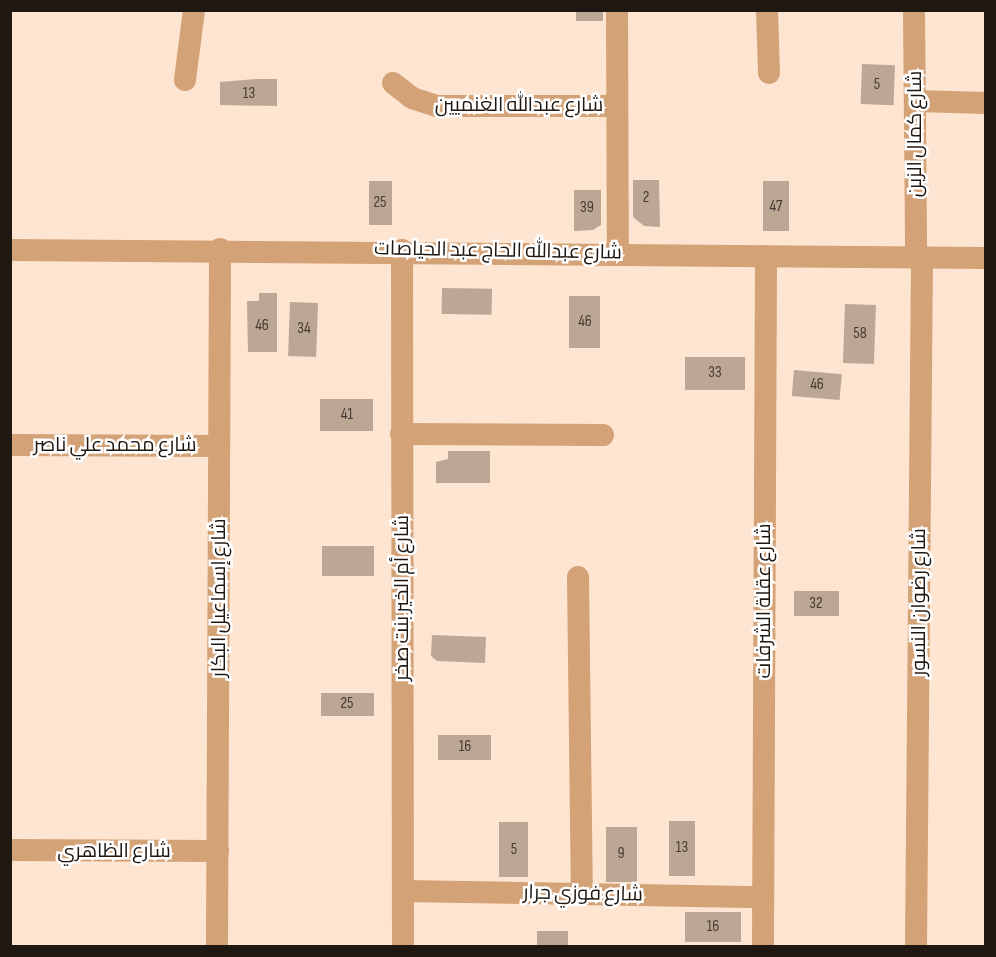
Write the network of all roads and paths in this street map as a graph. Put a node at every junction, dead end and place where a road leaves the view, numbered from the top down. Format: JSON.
{"nodes":[{"id":1,"x":194,"y":10,"type":"edge"},
{"id":2,"x":617,"y":10,"type":"edge"},
{"id":3,"x":767,"y":10,"type":"edge"},
{"id":4,"x":914,"y":10,"type":"edge"},
{"id":5,"x":769,"y":73,"type":"dead end"},
{"id":6,"x":185,"y":80,"type":"dead end"},
{"id":7,"x":393,"y":83,"type":"dead end"},
{"id":8,"x":915,"y":101,"type":"junction"},
{"id":9,"x":986,"y":103,"type":"edge"},
{"id":10,"x":616,"y":106,"type":"junction"},
{"id":11,"x":220,"y":249,"type":"junction"},
{"id":12,"x":10,"y":250,"type":"edge"},
{"id":13,"x":402,"y":250,"type":"junction"},
{"id":14,"x":618,"y":252,"type":"junction"},
{"id":15,"x":766,"y":256,"type":"junction"},
{"id":16,"x":919,"y":257,"type":"junction"},
{"id":17,"x":986,"y":258,"type":"edge"},
{"id":18,"x":401,"y":434,"type":"junction"},
{"id":19,"x":603,"y":435,"type":"dead end"},
{"id":20,"x":10,"y":445,"type":"edge"},
{"id":21,"x":219,"y":446,"type":"junction"},
{"id":22,"x":578,"y":577,"type":"dead end"},
{"id":23,"x":10,"y":850,"type":"edge"},
{"id":24,"x":218,"y":851,"type":"junction"},
{"id":25,"x":403,"y":891,"type":"junction"},
{"id":26,"x":582,"y":894,"type":"junction"},
{"id":27,"x":763,"y":897,"type":"junction"},
{"id":28,"x":217,"y":946,"type":"edge"},
{"id":29,"x":403,"y":946,"type":"edge"},
{"id":30,"x":763,"y":946,"type":"edge"},
{"id":31,"x":916,"y":946,"type":"edge"}],
"edges":[{"from":1,"to":6,"type":"street"},
{"from":2,"to":10,"type":"street"},
{"from":3,"to":5,"type":"street"},
{"from":4,"to":8,"type":"street","name":"شارع كمال الزبن"},
{"from":7,"to":10,"type":"street","name":"شارع عبدالله الغنميين"},
{"from":8,"to":9,"type":"street"},
{"from":8,"to":16,"type":"street","name":"شارع كمال الزبن"},
{"from":10,"to":14,"type":"street"},
{"from":11,"to":12,"type":"street","name":"شارع عبدالله الحاج عبد الحياصات"},
{"from":11,"to":13,"type":"street","name":"شارع عبدالله الحاج عبد الحياصات"},
{"from":11,"to":21,"type":"street","name":"شارع إسماعيل البكار"},
{"from":13,"to":14,"type":"street","name":"شارع عبدالله الحاج عبد الحياصات"},
{"from":13,"to":18,"type":"street","name":"شارع أم الخير بنت صخر"},
{"from":14,"to":15,"type":"street","name":"شارع عبدالله الحاج عبد الحياصات"},
{"from":15,"to":16,"type":"street","name":"شارع عبدالله الحاج عبد الحياصات"},
{"from":15,"to":27,"type":"street","name":"شارع عقلة الشرفات"},
{"from":16,"to":17,"type":"street","name":"شارع عبدالله الحاج عبد الحياصات"},
{"from":16,"to":31,"type":"street","name":"شارع رضوان النسور"},
{"from":18,"to":19,"type":"street"},
{"from":18,"to":25,"type":"street","name":"شارع أم الخير بنت صخر"},
{"from":20,"to":21,"type":"street","name":"شارع محمد علي ناصر"},
{"from":21,"to":24,"type":"street","name":"شارع إسماعيل البكار"},
{"from":22,"to":26,"type":"street"},
{"from":23,"to":24,"type":"street","name":"شارع الظاهري"},
{"from":24,"to":28,"type":"street","name":"شارع إسماعيل البكار"},
{"from":25,"to":26,"type":"street","name":"شارع فوزي جرار"},
{"from":25,"to":29,"type":"street","name":"شارع أم الخير بنت صخر"},
{"from":26,"to":27,"type":"street","name":"شارع فوزي جرار"},
{"from":27,"to":30,"type":"street","name":"شارع عقلة الشرفات"}]}
